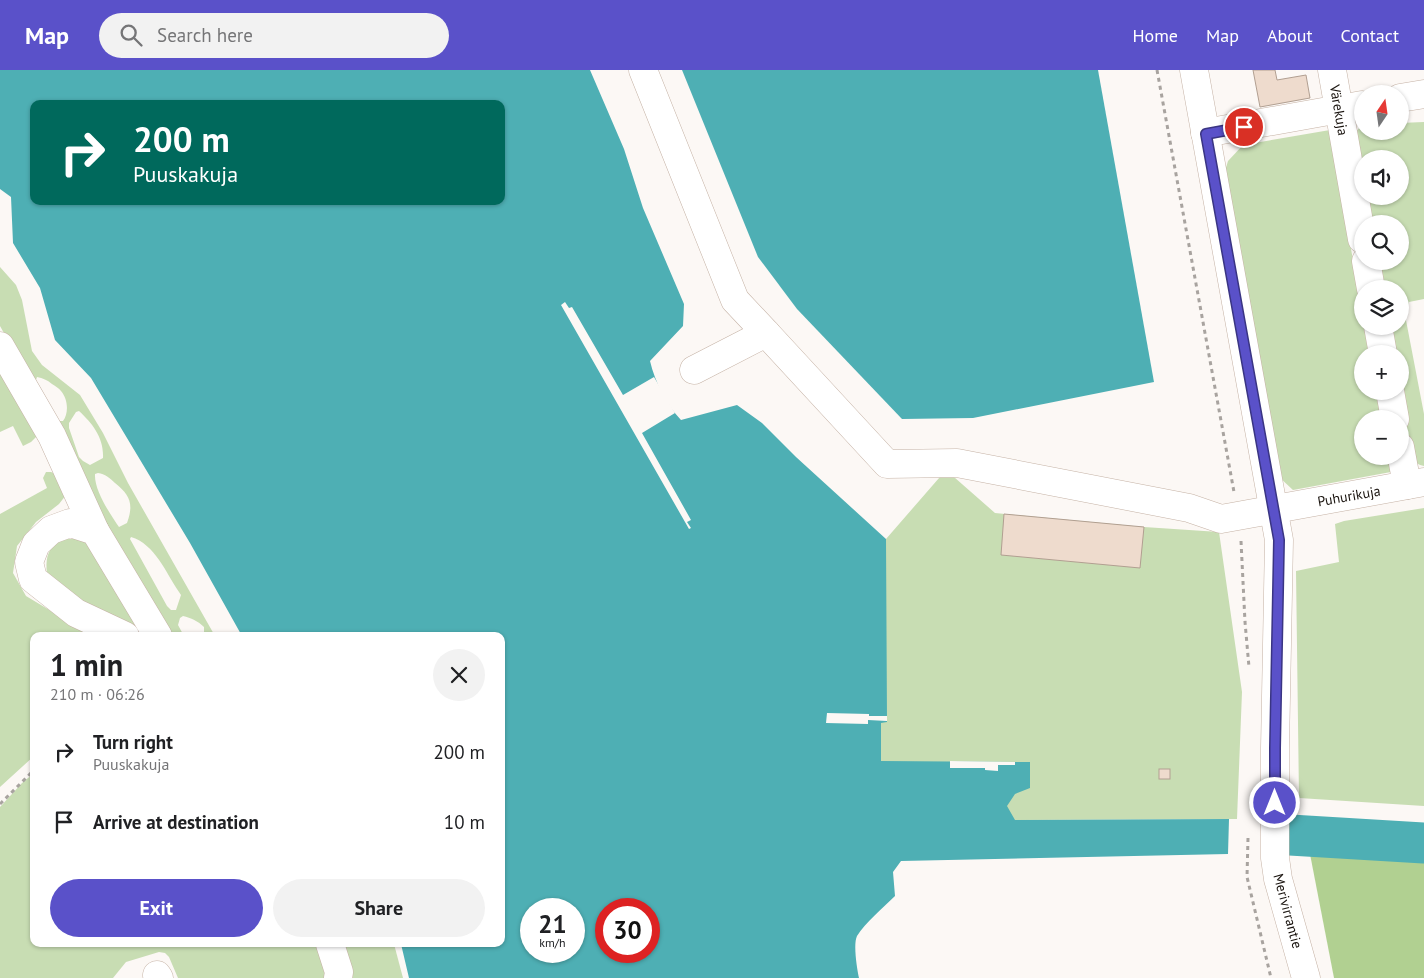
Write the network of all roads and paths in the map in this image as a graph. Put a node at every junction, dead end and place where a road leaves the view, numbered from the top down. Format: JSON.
{"nodes":[{"id":1,"x":643,"y":70,"type":"edge"},
{"id":2,"x":1157,"y":70,"type":"edge"},
{"id":3,"x":1194,"y":70,"type":"edge"},
{"id":4,"x":1332,"y":70,"type":"edge"},
{"id":5,"x":1424,"y":94,"type":"edge"},
{"id":6,"x":1409,"y":96,"type":"edge"},
{"id":7,"x":1351,"y":107,"type":"edge"},
{"id":8,"x":1206,"y":134,"type":"junction"},
{"id":9,"x":1360,"y":215,"type":"edge"},
{"id":10,"x":766,"y":333,"type":"junction"},
{"id":11,"x":0,"y":346,"type":"edge"},
{"id":12,"x":694,"y":370,"type":"dead end"},
{"id":13,"x":1407,"y":465,"type":"edge"},
{"id":14,"x":1415,"y":484,"type":"edge"},
{"id":15,"x":1274,"y":510,"type":"junction"},
{"id":16,"x":1238,"y":516,"type":"junction"},
{"id":17,"x":95,"y":531,"type":"junction"},
{"id":18,"x":116,"y":632,"type":"edge"},
{"id":19,"x":156,"y":632,"type":"edge"},
{"id":20,"x":1250,"y":674,"type":"dead end"},
{"id":21,"x":30,"y":774,"type":"edge"},
{"id":22,"x":0,"y":804,"type":"edge"},
{"id":23,"x":1248,"y":835,"type":"dead end"},
{"id":24,"x":331,"y":947,"type":"edge"},
{"id":25,"x":338,"y":978,"type":"edge"},
{"id":26,"x":1271,"y":978,"type":"edge"},
{"id":27,"x":1306,"y":978,"type":"edge"}],
"edges":[{"from":1,"to":10,"type":"street","name":"Puhurikuja"},
{"from":2,"to":16,"type":"path"},
{"from":3,"to":8,"type":"street","name":"Merivirrantie"},
{"from":4,"to":7,"type":"street","name":"Värekuja"},
{"from":5,"to":6,"type":"street"},
{"from":7,"to":8,"type":"street"},
{"from":7,"to":9,"type":"street","name":"Värekuja"},
{"from":8,"to":15,"type":"street","name":"Merivirrantie"},
{"from":10,"to":12,"type":"street"},
{"from":10,"to":16,"type":"street","name":"Puhurikuja"},
{"from":11,"to":17,"type":"street"},
{"from":13,"to":14,"type":"street"},
{"from":14,"to":15,"type":"street","name":"Puhurikuja"},
{"from":15,"to":16,"type":"street","name":"Puhurikuja"},
{"from":15,"to":27,"type":"street","name":"Merivirrantie"},
{"from":16,"to":20,"type":"path"},
{"from":17,"to":18,"type":"street"},
{"from":17,"to":19,"type":"street"},
{"from":21,"to":22,"type":"path"},
{"from":23,"to":26,"type":"path"},
{"from":24,"to":25,"type":"street"}]}
